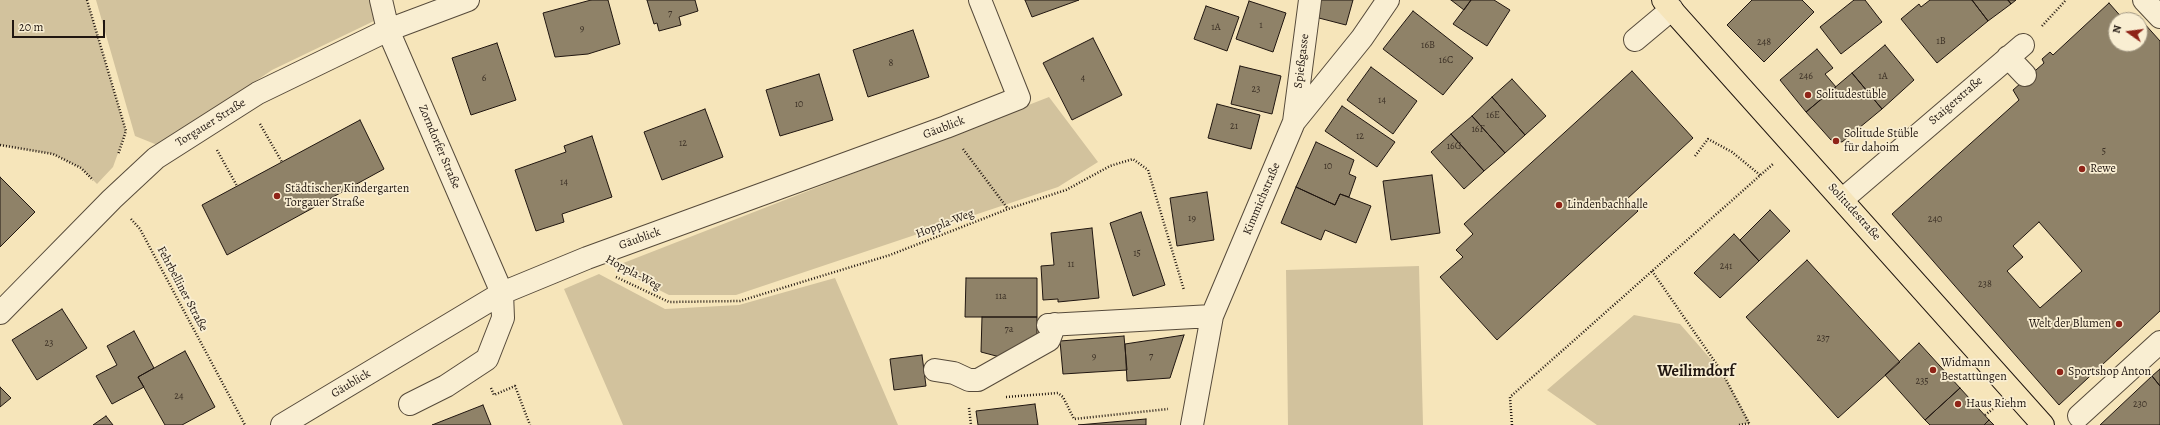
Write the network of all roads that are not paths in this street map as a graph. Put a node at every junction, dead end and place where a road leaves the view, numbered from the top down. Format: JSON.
{"nodes":[{"id":1,"x":381,"y":0,"type":"edge"},
{"id":2,"x":468,"y":0,"type":"edge"},
{"id":3,"x":980,"y":0,"type":"edge"},
{"id":4,"x":1310,"y":0,"type":"edge"},
{"id":5,"x":1388,"y":0,"type":"edge"},
{"id":6,"x":2144,"y":0,"type":"edge"},
{"id":7,"x":1668,"y":4,"type":"edge"},
{"id":8,"x":2160,"y":17,"type":"edge"},
{"id":9,"x":388,"y":30,"type":"junction"},
{"id":10,"x":1635,"y":40,"type":"dead end"},
{"id":11,"x":2025,"y":75,"type":"dead end"},
{"id":12,"x":1294,"y":122,"type":"junction"},
{"id":13,"x":1843,"y":199,"type":"junction"},
{"id":14,"x":502,"y":293,"type":"junction"},
{"id":15,"x":0,"y":313,"type":"edge"},
{"id":16,"x":1212,"y":316,"type":"junction"},
{"id":17,"x":2160,"y":342,"type":"edge"},
{"id":18,"x":935,"y":370,"type":"dead end"},
{"id":19,"x":410,"y":404,"type":"dead end"},
{"id":20,"x":1194,"y":416,"type":"edge"},
{"id":21,"x":2079,"y":416,"type":"dead end"},
{"id":22,"x":282,"y":425,"type":"edge"},
{"id":23,"x":2043,"y":425,"type":"edge"}],
"edges":[{"from":1,"to":9,"type":"street","name":"Zorndorfer Straße"},
{"from":2,"to":9,"type":"street","name":"Torgauer Straße"},
{"from":3,"to":14,"type":"street","name":"Gäublick"},
{"from":4,"to":12,"type":"street","name":"Spießgasse"},
{"from":5,"to":12,"type":"street","name":"Kimmichstraße"},
{"from":6,"to":8,"type":"street"},
{"from":7,"to":10,"type":"street"},
{"from":7,"to":13,"type":"main road","name":"Solitudestraße"},
{"from":9,"to":14,"type":"street","name":"Zorndorfer Straße"},
{"from":9,"to":15,"type":"street","name":"Torgauer Straße"},
{"from":11,"to":13,"type":"street","name":"Staigerstraße"},
{"from":12,"to":16,"type":"street","name":"Kimmichstraße"},
{"from":13,"to":23,"type":"main road","name":"Solitudestraße"},
{"from":14,"to":19,"type":"street"},
{"from":14,"to":22,"type":"street","name":"Gäublick"},
{"from":16,"to":18,"type":"street"},
{"from":16,"to":20,"type":"street","name":"Kimmichstraße"},
{"from":17,"to":21,"type":"street"}]}
